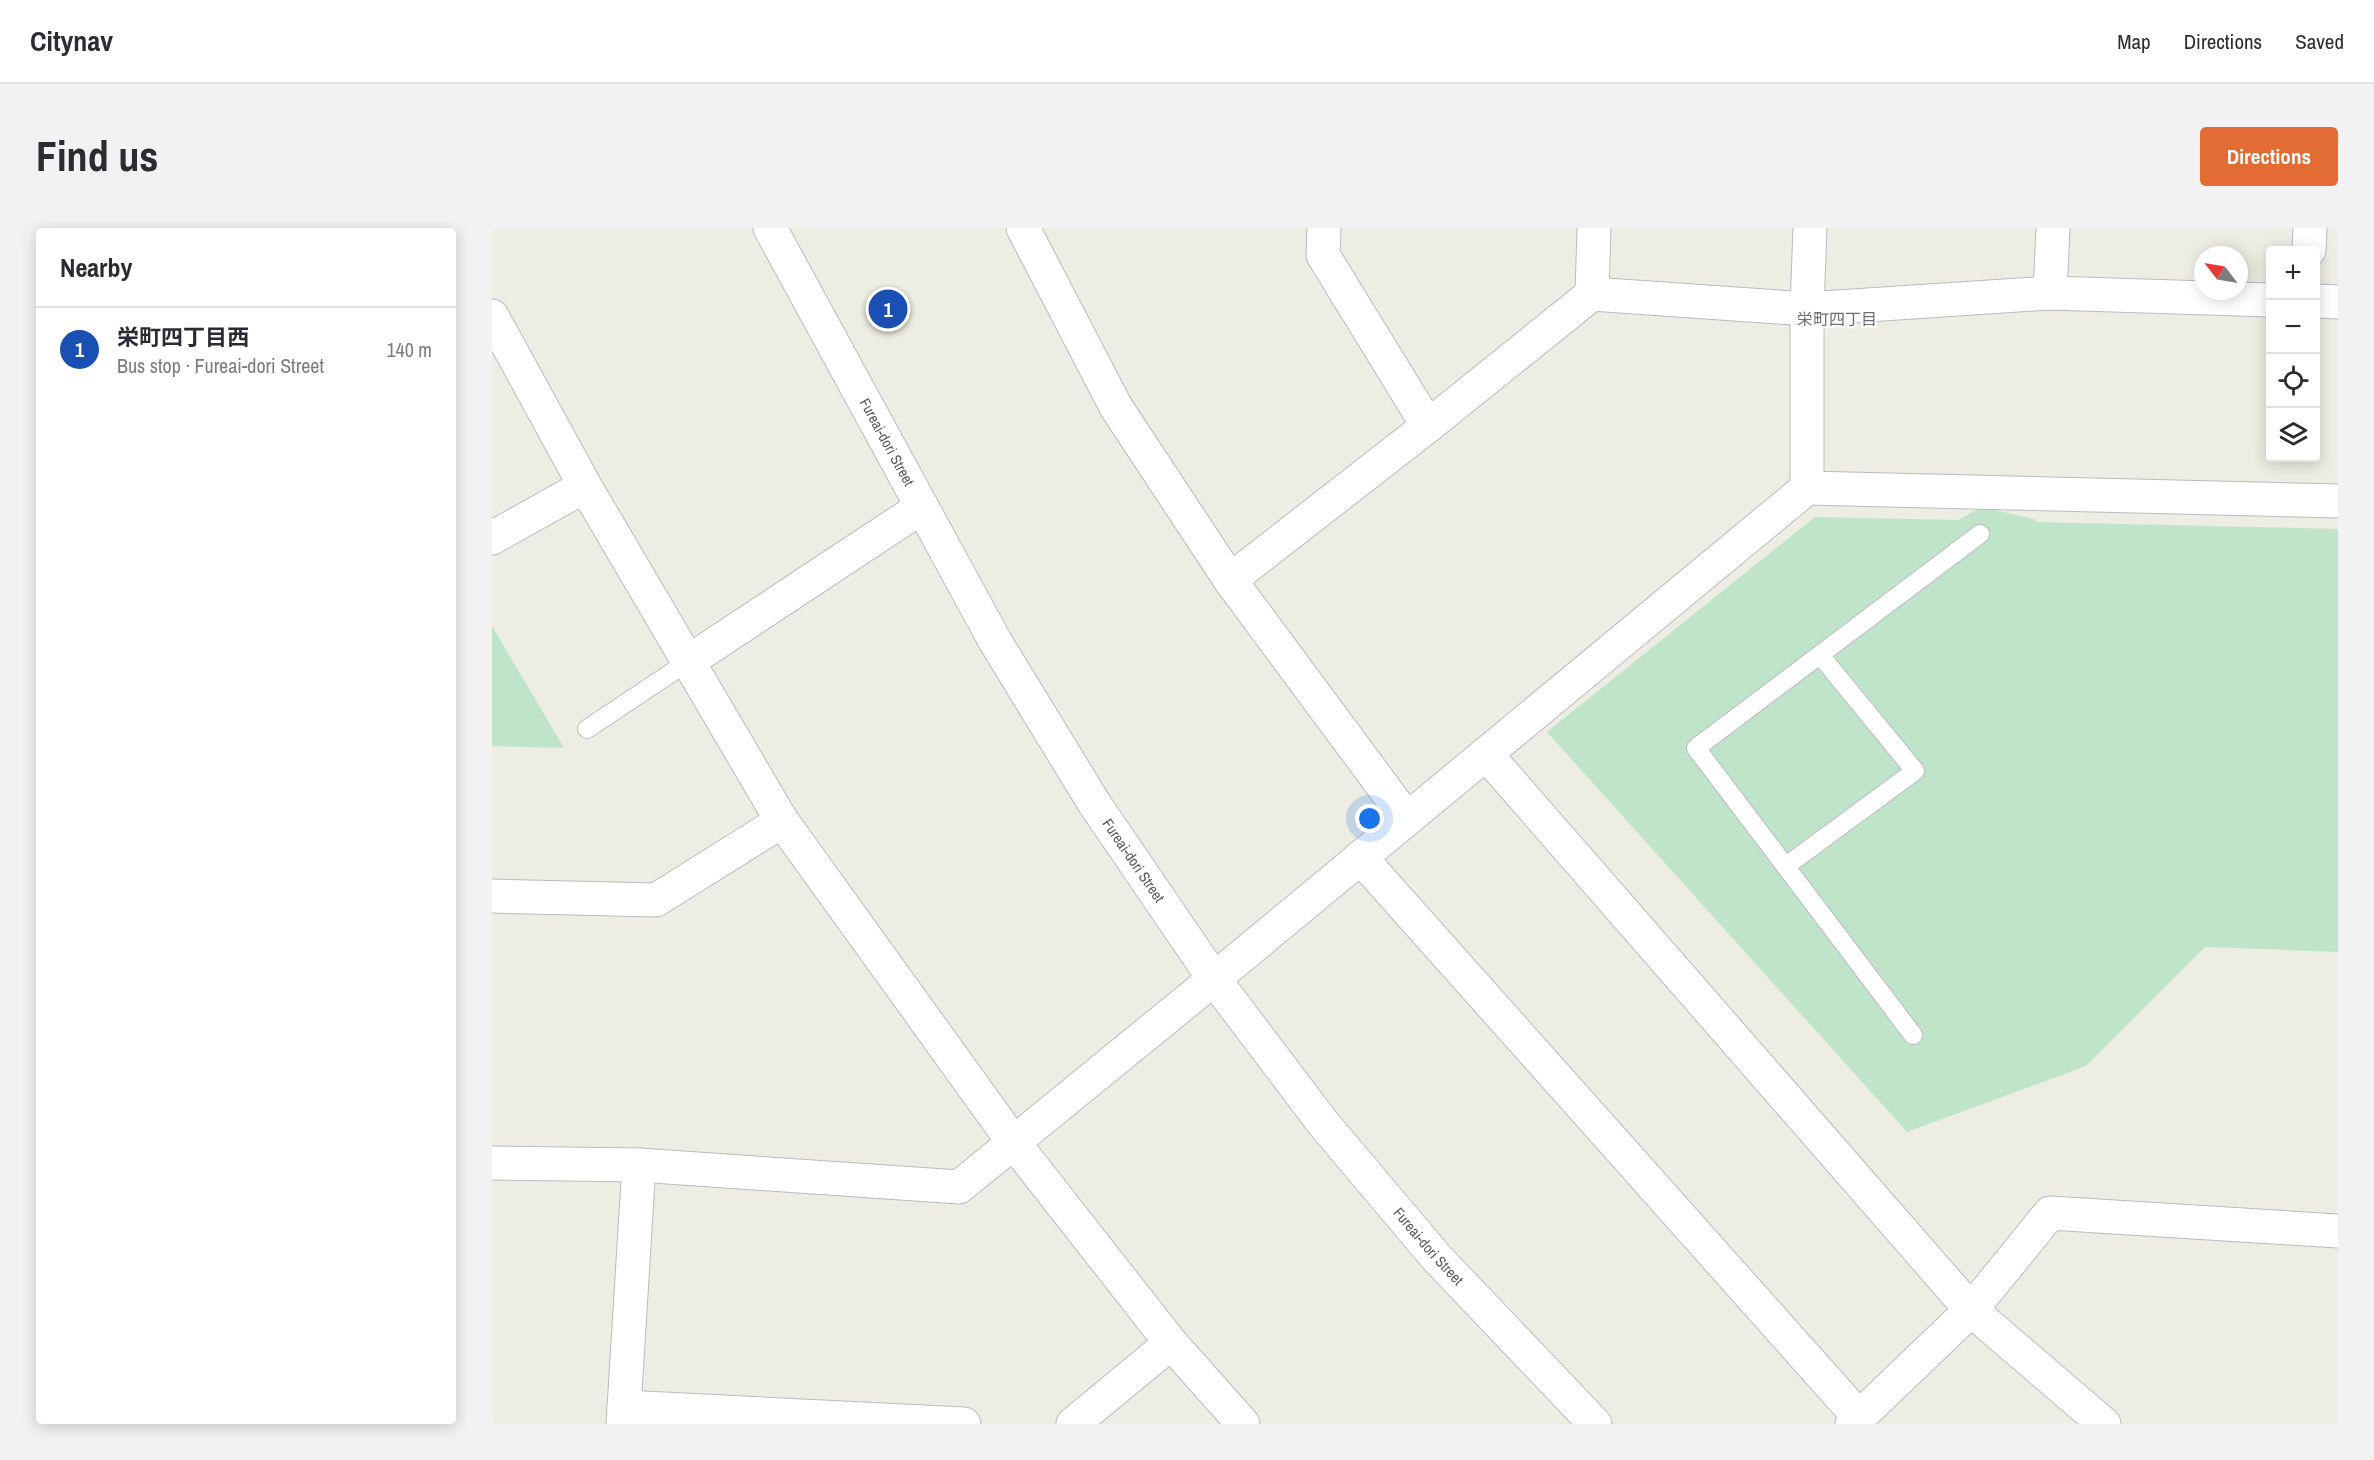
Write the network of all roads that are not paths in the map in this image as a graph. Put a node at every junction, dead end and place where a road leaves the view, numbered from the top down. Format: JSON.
{"nodes":[{"id":1,"x":770,"y":228,"type":"edge"},
{"id":2,"x":1023,"y":228,"type":"edge"},
{"id":3,"x":1324,"y":228,"type":"edge"},
{"id":4,"x":1594,"y":228,"type":"edge"},
{"id":5,"x":1810,"y":228,"type":"edge"},
{"id":6,"x":2053,"y":228,"type":"edge"},
{"id":7,"x":2310,"y":228,"type":"edge"},
{"id":8,"x":2309,"y":246,"type":"edge"},
{"id":9,"x":2050,"y":293,"type":"junction"},
{"id":10,"x":1592,"y":294,"type":"junction"},
{"id":11,"x":2266,"y":300,"type":"edge"},
{"id":12,"x":2320,"y":301,"type":"edge"},
{"id":13,"x":2338,"y":302,"type":"edge"},
{"id":14,"x":1807,"y":309,"type":"junction"},
{"id":15,"x":492,"y":316,"type":"edge"},
{"id":16,"x":1428,"y":426,"type":"junction"},
{"id":17,"x":585,"y":486,"type":"junction"},
{"id":18,"x":1807,"y":488,"type":"junction"},
{"id":19,"x":2338,"y":501,"type":"edge"},
{"id":20,"x":922,"y":507,"type":"junction"},
{"id":21,"x":1980,"y":534,"type":"dead end"},
{"id":22,"x":492,"y":538,"type":"edge"},
{"id":23,"x":1230,"y":580,"type":"junction"},
{"id":24,"x":1820,"y":655,"type":"junction"},
{"id":25,"x":689,"y":661,"type":"junction"},
{"id":26,"x":587,"y":729,"type":"dead end"},
{"id":27,"x":1486,"y":754,"type":"junction"},
{"id":28,"x":1407,"y":819,"type":"junction"},
{"id":29,"x":782,"y":820,"type":"junction"},
{"id":30,"x":1360,"y":857,"type":"junction"},
{"id":31,"x":1786,"y":866,"type":"junction"},
{"id":32,"x":492,"y":896,"type":"edge"},
{"id":33,"x":1214,"y":979,"type":"junction"},
{"id":34,"x":1912,"y":1035,"type":"dead end"},
{"id":35,"x":1014,"y":1143,"type":"junction"},
{"id":36,"x":492,"y":1163,"type":"edge"},
{"id":37,"x":639,"y":1165,"type":"junction"},
{"id":38,"x":2338,"y":1231,"type":"edge"},
{"id":39,"x":1971,"y":1310,"type":"junction"},
{"id":40,"x":1171,"y":1343,"type":"junction"},
{"id":41,"x":623,"y":1415,"type":"edge"},
{"id":42,"x":1855,"y":1421,"type":"edge"},
{"id":43,"x":964,"y":1424,"type":"edge"},
{"id":44,"x":1073,"y":1424,"type":"edge"},
{"id":45,"x":1243,"y":1424,"type":"edge"},
{"id":46,"x":1595,"y":1424,"type":"edge"},
{"id":47,"x":2104,"y":1424,"type":"edge"}],
"edges":[{"from":1,"to":20,"type":"street","name":"Fureai-dori Street"},
{"from":2,"to":23,"type":"street"},
{"from":3,"to":16,"type":"street"},
{"from":4,"to":10,"type":"street"},
{"from":5,"to":14,"type":"street"},
{"from":6,"to":9,"type":"street"},
{"from":7,"to":8,"type":"street"},
{"from":9,"to":11,"type":"street"},
{"from":9,"to":14,"type":"street"},
{"from":10,"to":14,"type":"street"},
{"from":10,"to":16,"type":"street"},
{"from":12,"to":13,"type":"street"},
{"from":14,"to":18,"type":"street"},
{"from":15,"to":17,"type":"street"},
{"from":16,"to":23,"type":"street"},
{"from":17,"to":22,"type":"street"},
{"from":17,"to":25,"type":"street"},
{"from":18,"to":19,"type":"street"},
{"from":18,"to":27,"type":"street"},
{"from":20,"to":25,"type":"street"},
{"from":20,"to":33,"type":"street","name":"Fureai-dori Street"},
{"from":21,"to":24,"type":"lane"},
{"from":23,"to":28,"type":"street"},
{"from":24,"to":31,"type":"lane"},
{"from":24,"to":31,"type":"lane"},
{"from":25,"to":26,"type":"lane"},
{"from":25,"to":29,"type":"street"},
{"from":27,"to":28,"type":"street"},
{"from":27,"to":39,"type":"street"},
{"from":28,"to":30,"type":"street"},
{"from":29,"to":32,"type":"street"},
{"from":29,"to":35,"type":"street"},
{"from":30,"to":33,"type":"street"},
{"from":30,"to":42,"type":"street"},
{"from":31,"to":34,"type":"lane"},
{"from":33,"to":35,"type":"street"},
{"from":33,"to":46,"type":"street","name":"Fureai-dori Street"},
{"from":35,"to":37,"type":"street"},
{"from":35,"to":40,"type":"street"},
{"from":36,"to":37,"type":"street"},
{"from":37,"to":41,"type":"street"},
{"from":38,"to":39,"type":"street"},
{"from":39,"to":42,"type":"street"},
{"from":39,"to":47,"type":"street"},
{"from":40,"to":44,"type":"street"},
{"from":40,"to":45,"type":"street"},
{"from":41,"to":43,"type":"street"}]}
